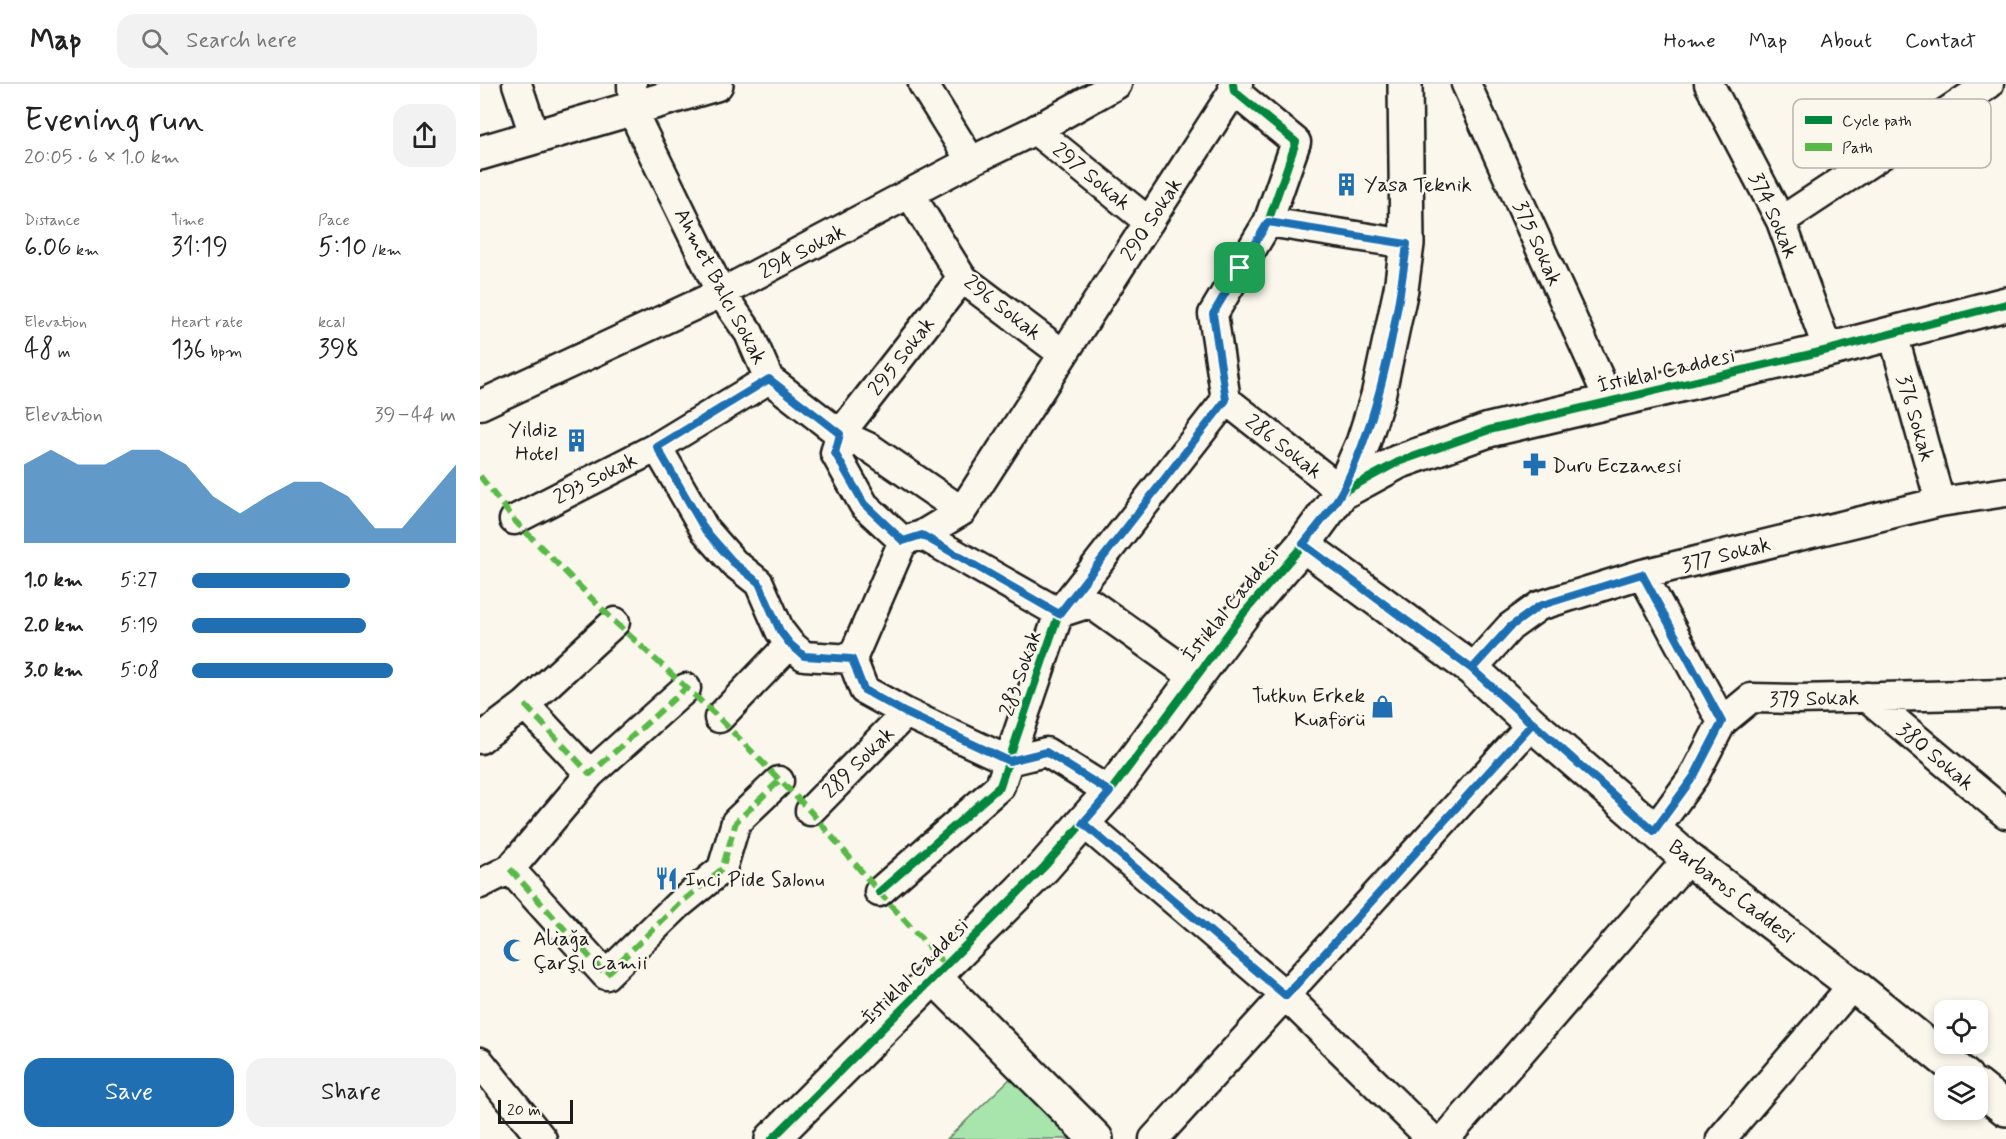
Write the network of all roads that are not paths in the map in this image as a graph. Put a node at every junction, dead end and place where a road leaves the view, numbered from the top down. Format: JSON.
{"nodes":[{"id":1,"x":517,"y":84,"type":"edge"},
{"id":2,"x":716,"y":84,"type":"edge"},
{"id":3,"x":923,"y":84,"type":"edge"},
{"id":4,"x":1117,"y":84,"type":"edge"},
{"id":5,"x":1405,"y":84,"type":"edge"},
{"id":6,"x":1466,"y":84,"type":"edge"},
{"id":7,"x":1709,"y":84,"type":"edge"},
{"id":8,"x":1989,"y":84,"type":"edge"},
{"id":9,"x":1235,"y":86,"type":"edge"},
{"id":10,"x":633,"y":96,"type":"edge"},
{"id":11,"x":1966,"y":99,"type":"edge"},
{"id":12,"x":1035,"y":130,"type":"junction"},
{"id":13,"x":535,"y":138,"type":"junction"},
{"id":14,"x":480,"y":153,"type":"edge"},
{"id":15,"x":971,"y":161,"type":"junction"},
{"id":16,"x":1861,"y":168,"type":"edge"},
{"id":17,"x":910,"y":194,"type":"junction"},
{"id":18,"x":1781,"y":221,"type":"junction"},
{"id":19,"x":1149,"y":222,"type":"junction"},
{"id":20,"x":1268,"y":222,"type":"junction"},
{"id":21,"x":1407,"y":244,"type":"junction"},
{"id":22,"x":962,"y":278,"type":"junction"},
{"id":23,"x":721,"y":293,"type":"junction"},
{"id":24,"x":2006,"y":304,"type":"edge"},
{"id":25,"x":1893,"y":334,"type":"junction"},
{"id":26,"x":1828,"y":350,"type":"junction"},
{"id":27,"x":1063,"y":354,"type":"junction"},
{"id":28,"x":769,"y":379,"type":"junction"},
{"id":29,"x":1226,"y":400,"type":"junction"},
{"id":30,"x":1610,"y":402,"type":"junction"},
{"id":31,"x":480,"y":405,"type":"edge"},
{"id":32,"x":840,"y":434,"type":"junction"},
{"id":33,"x":657,"y":447,"type":"junction"},
{"id":34,"x":2006,"y":492,"type":"edge"},
{"id":35,"x":1341,"y":493,"type":"junction"},
{"id":36,"x":1940,"y":502,"type":"junction"},
{"id":37,"x":962,"y":511,"type":"junction"},
{"id":38,"x":514,"y":520,"type":"dead end"},
{"id":39,"x":913,"y":538,"type":"junction"},
{"id":40,"x":1303,"y":544,"type":"junction"},
{"id":41,"x":1642,"y":574,"type":"junction"},
{"id":42,"x":1059,"y":614,"type":"junction"},
{"id":43,"x":615,"y":622,"type":"dead end"},
{"id":44,"x":790,"y":644,"type":"junction"},
{"id":45,"x":852,"y":659,"type":"junction"},
{"id":46,"x":1472,"y":669,"type":"junction"},
{"id":47,"x":1194,"y":677,"type":"junction"},
{"id":48,"x":686,"y":688,"type":"dead end"},
{"id":49,"x":2006,"y":694,"type":"edge"},
{"id":50,"x":1867,"y":697,"type":"junction"},
{"id":51,"x":525,"y":705,"type":"junction"},
{"id":52,"x":906,"y":713,"type":"junction"},
{"id":53,"x":719,"y":718,"type":"dead end"},
{"id":54,"x":1722,"y":722,"type":"junction"},
{"id":55,"x":1532,"y":724,"type":"junction"},
{"id":56,"x":480,"y":739,"type":"edge"},
{"id":57,"x":1009,"y":761,"type":"junction"},
{"id":58,"x":590,"y":774,"type":"junction"},
{"id":59,"x":779,"y":781,"type":"dead end"},
{"id":60,"x":1110,"y":792,"type":"junction"},
{"id":61,"x":810,"y":811,"type":"dead end"},
{"id":62,"x":2006,"y":814,"type":"edge"},
{"id":63,"x":1083,"y":823,"type":"junction"},
{"id":64,"x":1654,"y":831,"type":"junction"},
{"id":65,"x":1688,"y":859,"type":"junction"},
{"id":66,"x":510,"y":869,"type":"junction"},
{"id":67,"x":480,"y":884,"type":"edge"},
{"id":68,"x":879,"y":892,"type":"dead end"},
{"id":69,"x":934,"y":977,"type":"junction"},
{"id":70,"x":1853,"y":985,"type":"junction"},
{"id":71,"x":1286,"y":996,"type":"junction"},
{"id":72,"x":480,"y":1062,"type":"edge"},
{"id":73,"x":1952,"y":1066,"type":"edge"},
{"id":74,"x":1988,"y":1095,"type":"edge"},
{"id":75,"x":2006,"y":1109,"type":"edge"},
{"id":76,"x":542,"y":1139,"type":"edge"},
{"id":77,"x":772,"y":1139,"type":"edge"},
{"id":78,"x":1096,"y":1139,"type":"edge"},
{"id":79,"x":1154,"y":1139,"type":"edge"},
{"id":80,"x":1432,"y":1139,"type":"edge"},
{"id":81,"x":1445,"y":1139,"type":"edge"},
{"id":82,"x":1721,"y":1139,"type":"edge"}],
"edges":[{"from":1,"to":13,"type":"street"},
{"from":2,"to":10,"type":"street"},
{"from":3,"to":15,"type":"street"},
{"from":4,"to":12,"type":"street","name":"294 Sokak"},
{"from":5,"to":21,"type":"street"},
{"from":6,"to":30,"type":"street","name":"375 Sokak"},
{"from":7,"to":18,"type":"street","name":"374 Sokak"},
{"from":8,"to":11,"type":"street"},
{"from":9,"to":19,"type":"street","name":"290 Sokak"},
{"from":9,"to":20,"type":"street"},
{"from":10,"to":13,"type":"street"},
{"from":10,"to":23,"type":"street","name":"Ahmet Balcı Sokak"},
{"from":12,"to":15,"type":"street","name":"294 Sokak"},
{"from":12,"to":19,"type":"street","name":"297 Sokak"},
{"from":13,"to":14,"type":"street"},
{"from":15,"to":17,"type":"street","name":"294 Sokak"},
{"from":16,"to":18,"type":"street"},
{"from":17,"to":22,"type":"street","name":"296 Sokak"},
{"from":17,"to":23,"type":"street","name":"294 Sokak"},
{"from":18,"to":26,"type":"street","name":"374 Sokak"},
{"from":19,"to":27,"type":"street","name":"290 Sokak"},
{"from":20,"to":21,"type":"street"},
{"from":20,"to":29,"type":"street"},
{"from":21,"to":35,"type":"street"},
{"from":22,"to":27,"type":"street","name":"296 Sokak"},
{"from":22,"to":32,"type":"street","name":"295 Sokak"},
{"from":23,"to":28,"type":"street","name":"Ahmet Balcı Sokak"},
{"from":23,"to":31,"type":"street","name":"294 Sokak"},
{"from":24,"to":25,"type":"street","name":"İstiklal Caddesi"},
{"from":25,"to":26,"type":"street","name":"İstiklal Caddesi"},
{"from":25,"to":36,"type":"street","name":"376 Sokak"},
{"from":26,"to":30,"type":"street","name":"İstiklal Caddesi"},
{"from":27,"to":37,"type":"street","name":"290 Sokak"},
{"from":28,"to":32,"type":"street","name":"Ahmet Balcı Sokak"},
{"from":28,"to":33,"type":"street","name":"293 Sokak"},
{"from":29,"to":35,"type":"street","name":"286 Sokak"},
{"from":29,"to":42,"type":"street","name":"283 Sokak"},
{"from":30,"to":35,"type":"street","name":"İstiklal Caddesi"},
{"from":32,"to":37,"type":"street","name":"Ahmet Balcı Sokak"},
{"from":32,"to":39,"type":"street"},
{"from":33,"to":38,"type":"street","name":"293 Sokak"},
{"from":33,"to":44,"type":"street"},
{"from":34,"to":36,"type":"street","name":"377 Sokak"},
{"from":35,"to":40,"type":"street","name":"İstiklal Caddesi"},
{"from":36,"to":41,"type":"street","name":"377 Sokak"},
{"from":37,"to":39,"type":"street"},
{"from":39,"to":42,"type":"street"},
{"from":39,"to":45,"type":"street"},
{"from":40,"to":46,"type":"street","name":"Barbaros Caddesi"},
{"from":40,"to":47,"type":"street","name":"İstiklal Caddesi"},
{"from":41,"to":46,"type":"street","name":"377 Sokak"},
{"from":41,"to":54,"type":"street"},
{"from":42,"to":47,"type":"street"},
{"from":42,"to":57,"type":"street","name":"283 Sokak"},
{"from":43,"to":51,"type":"street"},
{"from":44,"to":45,"type":"street"},
{"from":44,"to":53,"type":"street"},
{"from":45,"to":52,"type":"street"},
{"from":46,"to":55,"type":"street","name":"Barbaros Caddesi"},
{"from":47,"to":60,"type":"street","name":"İstiklal Caddesi"},
{"from":48,"to":58,"type":"street"},
{"from":49,"to":50,"type":"street","name":"379 Sokak"},
{"from":50,"to":54,"type":"street","name":"379 Sokak"},
{"from":50,"to":62,"type":"street","name":"380 Sokak"},
{"from":51,"to":56,"type":"street"},
{"from":51,"to":58,"type":"street"},
{"from":52,"to":57,"type":"street"},
{"from":52,"to":61,"type":"street","name":"289 Sokak"},
{"from":54,"to":64,"type":"street","name":"379 Sokak"},
{"from":55,"to":64,"type":"street","name":"Barbaros Caddesi"},
{"from":55,"to":71,"type":"street"},
{"from":57,"to":60,"type":"street"},
{"from":57,"to":68,"type":"street","name":"283 Sokak"},
{"from":58,"to":66,"type":"street"},
{"from":59,"to":66,"type":"street"},
{"from":60,"to":63,"type":"street","name":"İstiklal Caddesi"},
{"from":63,"to":69,"type":"street","name":"İstiklal Caddesi"},
{"from":63,"to":71,"type":"street"},
{"from":64,"to":65,"type":"street","name":"Barbaros Caddesi"},
{"from":65,"to":70,"type":"street","name":"Barbaros Caddesi"},
{"from":65,"to":81,"type":"street"},
{"from":66,"to":67,"type":"street"},
{"from":69,"to":77,"type":"street","name":"İstiklal Caddesi"},
{"from":69,"to":78,"type":"street"},
{"from":70,"to":73,"type":"street","name":"Barbaros Caddesi"},
{"from":70,"to":82,"type":"street"},
{"from":71,"to":79,"type":"street"},
{"from":71,"to":80,"type":"street"},
{"from":72,"to":76,"type":"street"},
{"from":74,"to":75,"type":"street"}]}
